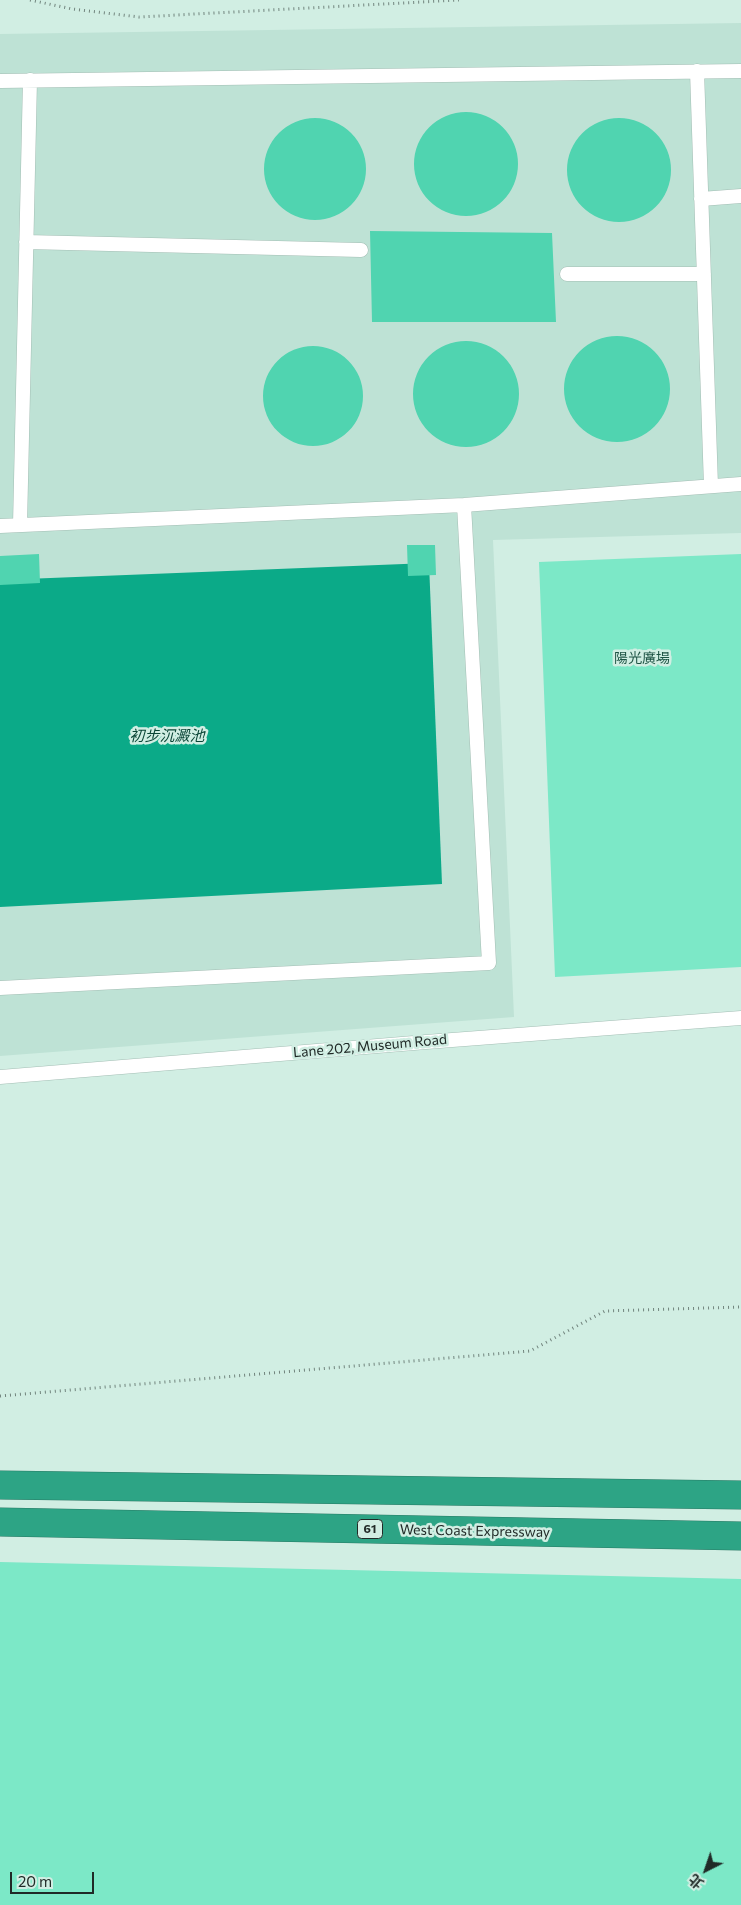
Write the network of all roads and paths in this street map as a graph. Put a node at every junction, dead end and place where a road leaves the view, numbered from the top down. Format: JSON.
{"nodes":[{"id":1,"x":30,"y":0,"type":"edge"},
{"id":2,"x":459,"y":0,"type":"edge"},
{"id":3,"x":697,"y":71,"type":"junction"},
{"id":4,"x":741,"y":71,"type":"edge"},
{"id":5,"x":30,"y":80,"type":"junction"},
{"id":6,"x":0,"y":81,"type":"edge"},
{"id":7,"x":741,"y":196,"type":"edge"},
{"id":8,"x":701,"y":199,"type":"junction"},
{"id":9,"x":26,"y":242,"type":"junction"},
{"id":10,"x":361,"y":250,"type":"dead end"},
{"id":11,"x":567,"y":274,"type":"dead end"},
{"id":12,"x":704,"y":274,"type":"junction"},
{"id":13,"x":741,"y":484,"type":"edge"},
{"id":14,"x":711,"y":486,"type":"junction"},
{"id":15,"x":464,"y":506,"type":"junction"},
{"id":16,"x":20,"y":525,"type":"junction"},
{"id":17,"x":0,"y":526,"type":"edge"},
{"id":18,"x":0,"y":988,"type":"edge"},
{"id":19,"x":741,"y":1018,"type":"edge"},
{"id":20,"x":0,"y":1077,"type":"edge"},
{"id":21,"x":741,"y":1307,"type":"edge"},
{"id":22,"x":0,"y":1396,"type":"edge"},
{"id":23,"x":0,"y":1485,"type":"edge"},
{"id":24,"x":741,"y":1495,"type":"edge"},
{"id":25,"x":0,"y":1522,"type":"edge"},
{"id":26,"x":741,"y":1536,"type":"edge"}],
"edges":[{"from":1,"to":2,"type":"path"},
{"from":3,"to":4,"type":"lane"},
{"from":3,"to":5,"type":"lane"},
{"from":3,"to":8,"type":"lane"},
{"from":5,"to":6,"type":"lane"},
{"from":5,"to":9,"type":"lane"},
{"from":7,"to":8,"type":"lane"},
{"from":8,"to":12,"type":"lane"},
{"from":9,"to":10,"type":"lane"},
{"from":9,"to":16,"type":"lane"},
{"from":11,"to":12,"type":"lane"},
{"from":12,"to":14,"type":"lane"},
{"from":13,"to":14,"type":"lane"},
{"from":14,"to":15,"type":"lane"},
{"from":15,"to":16,"type":"lane"},
{"from":15,"to":18,"type":"lane"},
{"from":16,"to":17,"type":"lane"},
{"from":19,"to":20,"type":"lane","name":"Lane 202, Museum Road"},
{"from":21,"to":22,"type":"path"},
{"from":23,"to":24,"type":"highway"},
{"from":25,"to":26,"type":"highway","name":"West Coast Expressway","number":"61"}]}
